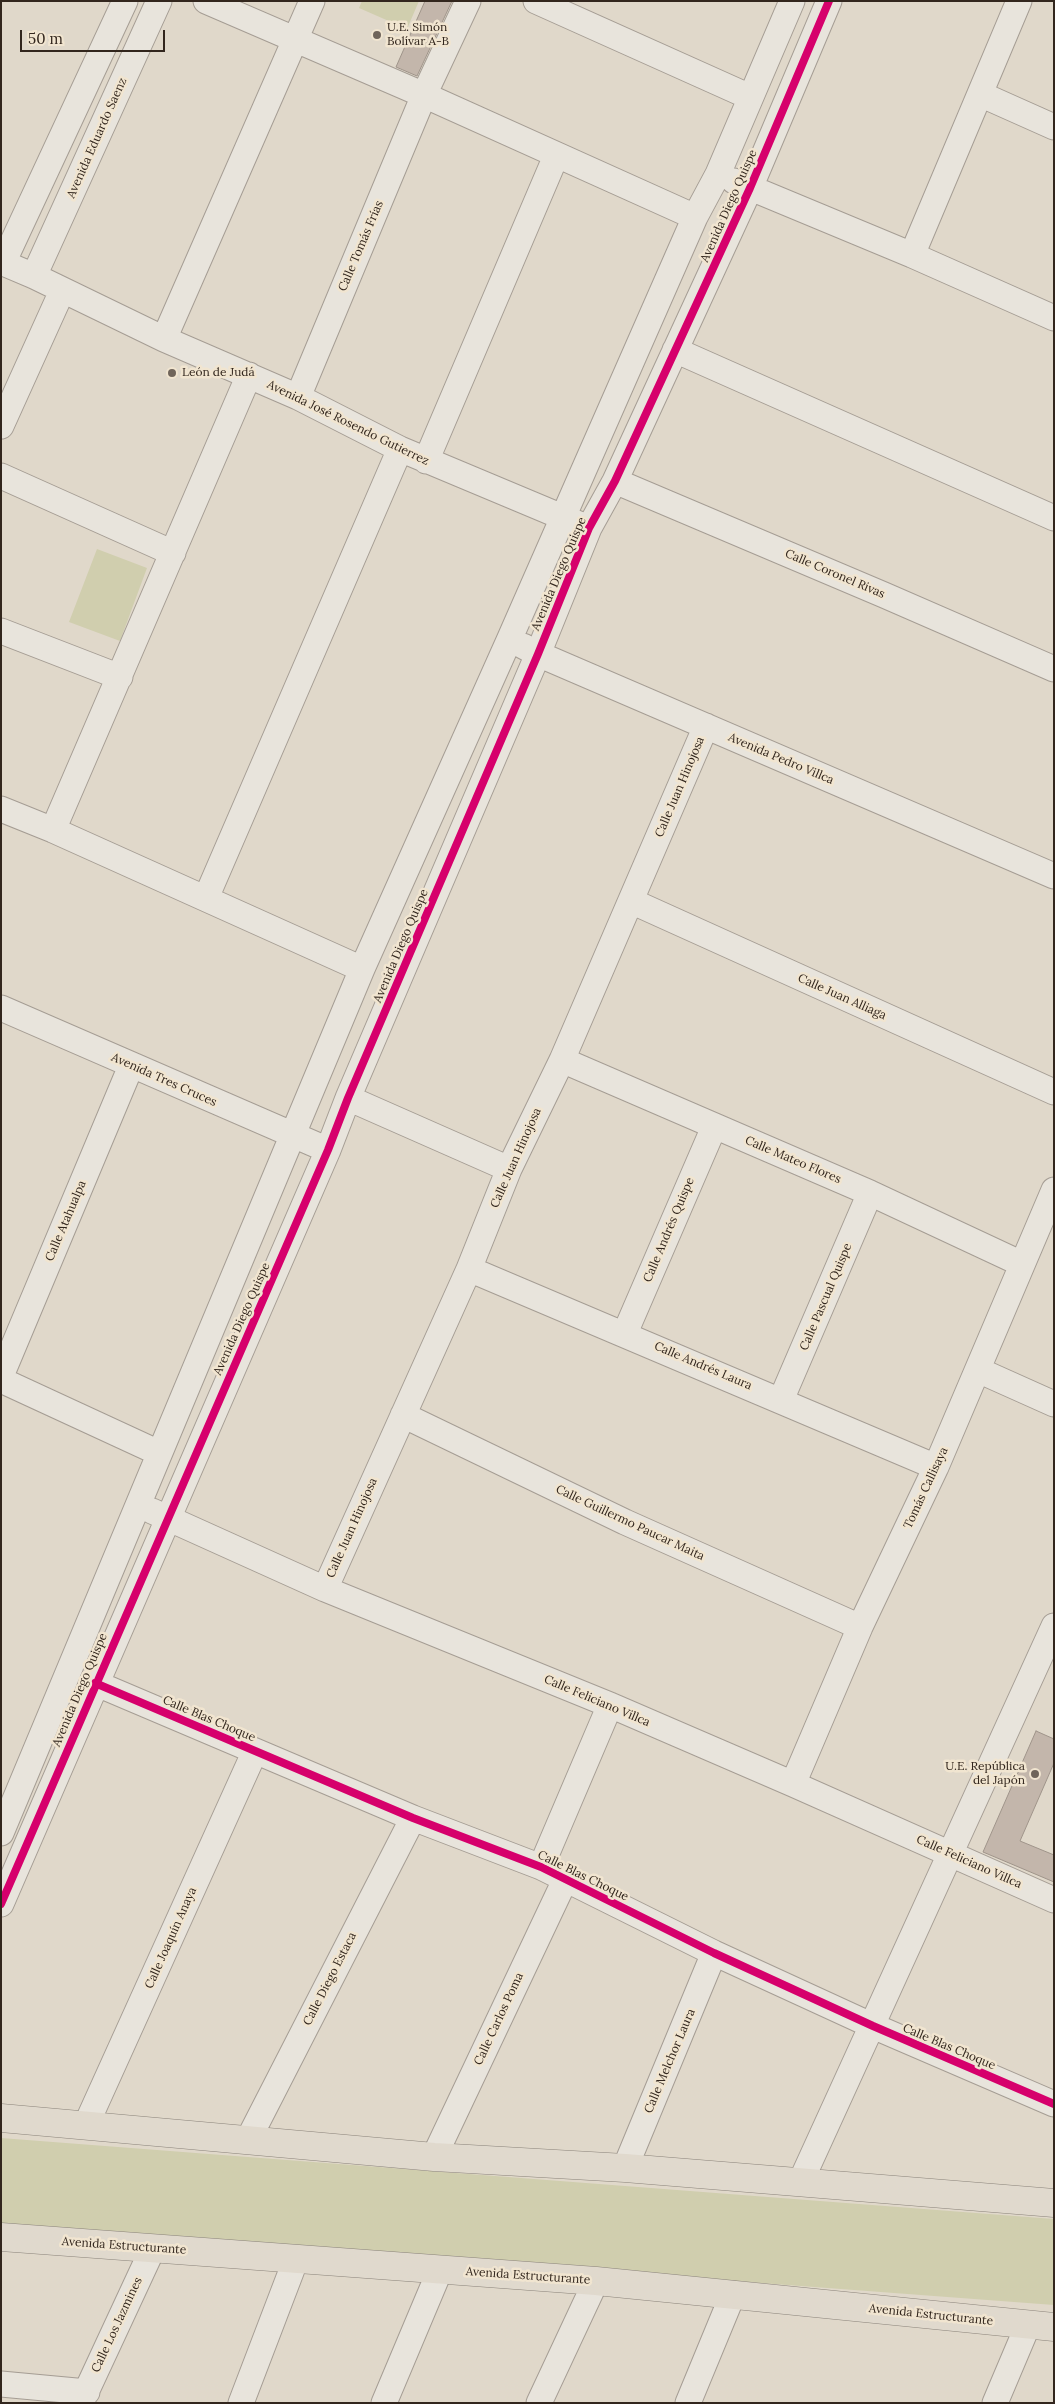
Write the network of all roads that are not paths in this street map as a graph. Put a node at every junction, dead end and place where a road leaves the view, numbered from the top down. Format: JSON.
{"nodes":[{"id":1,"x":125,"y":1,"type":"edge"},
{"id":2,"x":159,"y":1,"type":"edge"},
{"id":3,"x":206,"y":1,"type":"edge"},
{"id":4,"x":312,"y":1,"type":"edge"},
{"id":5,"x":468,"y":1,"type":"edge"},
{"id":6,"x":536,"y":1,"type":"edge"},
{"id":7,"x":792,"y":1,"type":"edge"},
{"id":8,"x":829,"y":1,"type":"edge"},
{"id":9,"x":1019,"y":1,"type":"edge"},
{"id":10,"x":296,"y":39,"type":"junction"},
{"id":11,"x":980,"y":94,"type":"junction"},
{"id":12,"x":424,"y":95,"type":"junction"},
{"id":13,"x":750,"y":97,"type":"junction"},
{"id":14,"x":1054,"y":127,"type":"edge"},
{"id":15,"x":556,"y":156,"type":"junction"},
{"id":16,"x":718,"y":174,"type":"junction"},
{"id":17,"x":750,"y":188,"type":"junction"},
{"id":18,"x":694,"y":217,"type":"junction"},
{"id":19,"x":912,"y":255,"type":"junction"},
{"id":20,"x":2,"y":262,"type":"edge"},
{"id":21,"x":34,"y":276,"type":"junction"},
{"id":22,"x":62,"y":290,"type":"junction"},
{"id":23,"x":1054,"y":318,"type":"edge"},
{"id":24,"x":164,"y":339,"type":"junction"},
{"id":25,"x":675,"y":350,"type":"junction"},
{"id":26,"x":249,"y":375,"type":"junction"},
{"id":27,"x":298,"y":397,"type":"junction"},
{"id":28,"x":1,"y":426,"type":"edge"},
{"id":29,"x":400,"y":449,"type":"junction"},
{"id":30,"x":426,"y":461,"type":"junction"},
{"id":31,"x":1,"y":476,"type":"edge"},
{"id":32,"x":615,"y":481,"type":"junction"},
{"id":33,"x":563,"y":518,"type":"junction"},
{"id":34,"x":1054,"y":518,"type":"edge"},
{"id":35,"x":589,"y":528,"type":"junction"},
{"id":36,"x":173,"y":553,"type":"junction"},
{"id":37,"x":1,"y":631,"type":"edge"},
{"id":38,"x":510,"y":638,"type":"junction"},
{"id":39,"x":538,"y":654,"type":"junction"},
{"id":40,"x":1054,"y":669,"type":"edge"},
{"id":41,"x":120,"y":677,"type":"junction"},
{"id":42,"x":706,"y":726,"type":"junction"},
{"id":43,"x":1,"y":810,"type":"edge"},
{"id":44,"x":53,"y":830,"type":"junction"},
{"id":45,"x":1054,"y":876,"type":"edge"},
{"id":46,"x":206,"y":898,"type":"junction"},
{"id":47,"x":631,"y":901,"type":"junction"},
{"id":48,"x":362,"y":969,"type":"junction"},
{"id":49,"x":1,"y":1008,"type":"edge"},
{"id":50,"x":562,"y":1060,"type":"junction"},
{"id":51,"x":131,"y":1066,"type":"junction"},
{"id":52,"x":1054,"y":1092,"type":"edge"},
{"id":53,"x":348,"y":1098,"type":"junction"},
{"id":54,"x":714,"y":1126,"type":"junction"},
{"id":55,"x":291,"y":1135,"type":"junction"},
{"id":56,"x":328,"y":1150,"type":"junction"},
{"id":57,"x":509,"y":1169,"type":"junction"},
{"id":58,"x":1054,"y":1190,"type":"edge"},
{"id":59,"x":870,"y":1193,"type":"junction"},
{"id":60,"x":1022,"y":1264,"type":"junction"},
{"id":61,"x":469,"y":1269,"type":"junction"},
{"id":62,"x":625,"y":1333,"type":"junction"},
{"id":63,"x":978,"y":1370,"type":"junction"},
{"id":64,"x":1,"y":1378,"type":"edge"},
{"id":65,"x":781,"y":1400,"type":"junction"},
{"id":66,"x":1054,"y":1404,"type":"edge"},
{"id":67,"x":403,"y":1415,"type":"junction"},
{"id":68,"x":158,"y":1454,"type":"junction"},
{"id":69,"x":936,"y":1467,"type":"junction"},
{"id":70,"x":139,"y":1505,"type":"junction"},
{"id":71,"x":167,"y":1518,"type":"junction"},
{"id":72,"x":325,"y":1589,"type":"junction"},
{"id":73,"x":1054,"y":1626,"type":"edge"},
{"id":74,"x":860,"y":1627,"type":"junction"},
{"id":75,"x":95,"y":1683,"type":"junction"},
{"id":76,"x":610,"y":1705,"type":"junction"},
{"id":77,"x":256,"y":1751,"type":"junction"},
{"id":78,"x":793,"y":1784,"type":"junction"},
{"id":79,"x":413,"y":1818,"type":"junction"},
{"id":80,"x":1,"y":1832,"type":"edge"},
{"id":81,"x":950,"y":1854,"type":"junction"},
{"id":82,"x":540,"y":1867,"type":"junction"},
{"id":83,"x":565,"y":1880,"type":"junction"},
{"id":84,"x":1054,"y":1900,"type":"edge"},
{"id":85,"x":1,"y":1904,"type":"edge"},
{"id":86,"x":714,"y":1953,"type":"junction"},
{"id":87,"x":872,"y":2026,"type":"junction"},
{"id":88,"x":1054,"y":2104,"type":"edge"},
{"id":89,"x":1,"y":2118,"type":"edge"},
{"id":90,"x":86,"y":2126,"type":"junction"},
{"id":91,"x":248,"y":2140,"type":"junction"},
{"id":92,"x":434,"y":2157,"type":"junction"},
{"id":93,"x":625,"y":2168,"type":"junction"},
{"id":94,"x":801,"y":2181,"type":"junction"},
{"id":95,"x":1054,"y":2203,"type":"edge"},
{"id":96,"x":1,"y":2237,"type":"edge"},
{"id":97,"x":153,"y":2248,"type":"junction"},
{"id":98,"x":296,"y":2259,"type":"junction"},
{"id":99,"x":440,"y":2270,"type":"junction"},
{"id":100,"x":596,"y":2281,"type":"junction"},
{"id":101,"x":733,"y":2294,"type":"junction"},
{"id":102,"x":1041,"y":2326,"type":"edge"},
{"id":103,"x":1,"y":2384,"type":"edge"},
{"id":104,"x":84,"y":2397,"type":"edge"},
{"id":105,"x":241,"y":2403,"type":"edge"},
{"id":106,"x":384,"y":2403,"type":"edge"},
{"id":107,"x":539,"y":2403,"type":"edge"},
{"id":108,"x":688,"y":2403,"type":"edge"},
{"id":109,"x":995,"y":2403,"type":"edge"}],
"edges":[{"from":1,"to":20,"type":"street"},
{"from":2,"to":21,"type":"street","name":"Avenida Eduardo Saenz"},
{"from":3,"to":10,"type":"street"},
{"from":4,"to":10,"type":"street"},
{"from":5,"to":12,"type":"street","name":"Calle Tomás Frías"},
{"from":6,"to":13,"type":"street"},
{"from":7,"to":13,"type":"street","name":"Avenida Diego Quispe"},
{"from":8,"to":17,"type":"street","name":"Avenida Diego Quispe"},
{"from":9,"to":11,"type":"street"},
{"from":10,"to":12,"type":"street"},
{"from":10,"to":24,"type":"street"},
{"from":11,"to":14,"type":"street"},
{"from":11,"to":19,"type":"street"},
{"from":12,"to":15,"type":"street"},
{"from":12,"to":27,"type":"street","name":"Calle Tomás Frías"},
{"from":13,"to":16,"type":"street","name":"Avenida Diego Quispe"},
{"from":15,"to":18,"type":"street"},
{"from":15,"to":30,"type":"street"},
{"from":16,"to":17,"type":"street"},
{"from":16,"to":18,"type":"street","name":"Avenida Diego Quispe"},
{"from":17,"to":19,"type":"street"},
{"from":17,"to":25,"type":"street","name":"Avenida Diego Quispe"},
{"from":18,"to":33,"type":"street","name":"Avenida Diego Quispe"},
{"from":19,"to":23,"type":"street"},
{"from":20,"to":21,"type":"street","name":"Avenida José Rosendo Gutierrez"},
{"from":21,"to":22,"type":"street","name":"Avenida José Rosendo Gutierrez"},
{"from":22,"to":24,"type":"street","name":"Avenida José Rosendo Gutierrez"},
{"from":22,"to":28,"type":"street"},
{"from":24,"to":26,"type":"street","name":"Avenida José Rosendo Gutierrez"},
{"from":25,"to":32,"type":"street","name":"Avenida Diego Quispe"},
{"from":25,"to":34,"type":"street"},
{"from":26,"to":27,"type":"street","name":"Avenida José Rosendo Gutierrez"},
{"from":26,"to":36,"type":"street"},
{"from":27,"to":29,"type":"street","name":"Avenida José Rosendo Gutierrez"},
{"from":29,"to":30,"type":"street","name":"Avenida José Rosendo Gutierrez"},
{"from":29,"to":46,"type":"street"},
{"from":30,"to":33,"type":"street","name":"Avenida José Rosendo Gutierrez"},
{"from":31,"to":36,"type":"street"},
{"from":32,"to":35,"type":"street","name":"Avenida Diego Quispe"},
{"from":32,"to":40,"type":"street","name":"Calle Coronel Rivas"},
{"from":33,"to":35,"type":"street","name":"Avenida José Rosendo Gutierrez"},
{"from":33,"to":38,"type":"street","name":"Avenida Diego Quispe"},
{"from":35,"to":39,"type":"street","name":"Avenida Diego Quispe"},
{"from":36,"to":41,"type":"street"},
{"from":37,"to":41,"type":"street"},
{"from":38,"to":39,"type":"street","name":"Avenida Pedro Villca"},
{"from":38,"to":48,"type":"street","name":"Avenida Diego Quispe"},
{"from":39,"to":42,"type":"street","name":"Avenida Pedro Villca"},
{"from":39,"to":53,"type":"street","name":"Avenida Diego Quispe"},
{"from":41,"to":44,"type":"street"},
{"from":42,"to":45,"type":"street","name":"Avenida Pedro Villca"},
{"from":42,"to":47,"type":"street","name":"Calle Juan Hinojosa"},
{"from":43,"to":44,"type":"street"},
{"from":44,"to":46,"type":"street"},
{"from":46,"to":48,"type":"street"},
{"from":47,"to":50,"type":"street","name":"Calle Juan Hinojosa"},
{"from":47,"to":52,"type":"street","name":"Calle Juan Alliaga"},
{"from":48,"to":55,"type":"street","name":"Avenida Diego Quispe"},
{"from":49,"to":51,"type":"street","name":"Avenida Tres Cruces"},
{"from":50,"to":54,"type":"street","name":"Calle Mateo Flores"},
{"from":50,"to":57,"type":"street","name":"Calle Juan Hinojosa"},
{"from":51,"to":55,"type":"street","name":"Avenida Tres Cruces"},
{"from":51,"to":64,"type":"street","name":"Calle Atahualpa"},
{"from":53,"to":56,"type":"street","name":"Avenida Diego Quispe"},
{"from":53,"to":57,"type":"street"},
{"from":54,"to":59,"type":"street","name":"Calle Mateo Flores"},
{"from":54,"to":62,"type":"street","name":"Calle Andrés Quispe"},
{"from":55,"to":56,"type":"street","name":"Avenida Tres Cruces"},
{"from":55,"to":68,"type":"street","name":"Avenida Diego Quispe"},
{"from":56,"to":71,"type":"street","name":"Avenida Diego Quispe"},
{"from":57,"to":61,"type":"street","name":"Calle Juan Hinojosa"},
{"from":58,"to":60,"type":"street","name":"Tomás Callisaya"},
{"from":59,"to":60,"type":"street","name":"Calle Mateo Flores"},
{"from":59,"to":65,"type":"street","name":"Calle Pascual Quispe"},
{"from":60,"to":63,"type":"street","name":"Tomás Callisaya"},
{"from":61,"to":62,"type":"street","name":"Calle Andrés Laura"},
{"from":61,"to":67,"type":"street","name":"Calle Juan Hinojosa"},
{"from":62,"to":65,"type":"street","name":"Calle Andrés Laura"},
{"from":63,"to":66,"type":"street"},
{"from":63,"to":69,"type":"street","name":"Tomás Callisaya"},
{"from":64,"to":68,"type":"street"},
{"from":65,"to":69,"type":"street","name":"Calle Andrés Laura"},
{"from":67,"to":72,"type":"street","name":"Calle Juan Hinojosa"},
{"from":67,"to":74,"type":"street","name":"Calle Guillermo Paucar Maita"},
{"from":68,"to":70,"type":"street","name":"Avenida Diego Quispe"},
{"from":69,"to":74,"type":"street","name":"Tomás Callisaya"},
{"from":70,"to":71,"type":"street","name":"Calle Feliciano Villca"},
{"from":70,"to":80,"type":"street","name":"Avenida Diego Quispe"},
{"from":71,"to":72,"type":"street","name":"Calle Feliciano Villca"},
{"from":71,"to":75,"type":"street","name":"Avenida Diego Quispe"},
{"from":72,"to":76,"type":"street","name":"Calle Feliciano Villca"},
{"from":73,"to":81,"type":"street"},
{"from":74,"to":78,"type":"street","name":"Tomás Callisaya"},
{"from":75,"to":77,"type":"street","name":"Calle Blas Choque"},
{"from":75,"to":85,"type":"street","name":"Avenida Diego Quispe"},
{"from":76,"to":78,"type":"street","name":"Calle Feliciano Villca"},
{"from":76,"to":82,"type":"street"},
{"from":77,"to":79,"type":"street","name":"Calle Blas Choque"},
{"from":77,"to":90,"type":"street","name":"Calle Joaquín Anaya"},
{"from":78,"to":81,"type":"street","name":"Calle Feliciano Villca"},
{"from":79,"to":82,"type":"street","name":"Calle Blas Choque"},
{"from":79,"to":91,"type":"street","name":"Calle Diego Estaca"},
{"from":81,"to":84,"type":"street","name":"Calle Feliciano Villca"},
{"from":81,"to":87,"type":"street"},
{"from":82,"to":83,"type":"street","name":"Calle Blas Choque"},
{"from":83,"to":86,"type":"street","name":"Calle Blas Choque"},
{"from":83,"to":92,"type":"street","name":"Calle Carlos Poma"},
{"from":86,"to":87,"type":"street","name":"Calle Blas Choque"},
{"from":86,"to":93,"type":"street","name":"Calle Melchor Laura"},
{"from":87,"to":88,"type":"street","name":"Calle Blas Choque"},
{"from":87,"to":94,"type":"street"},
{"from":89,"to":90,"type":"main road"},
{"from":90,"to":91,"type":"main road"},
{"from":91,"to":92,"type":"main road"},
{"from":92,"to":93,"type":"main road"},
{"from":93,"to":94,"type":"main road"},
{"from":94,"to":95,"type":"main road"},
{"from":96,"to":97,"type":"main road","name":"Avenida Estructurante"},
{"from":97,"to":98,"type":"main road","name":"Avenida Estructurante"},
{"from":97,"to":104,"type":"street","name":"Calle Los Jazmines"},
{"from":98,"to":99,"type":"main road","name":"Avenida Estructurante"},
{"from":98,"to":105,"type":"street"},
{"from":99,"to":100,"type":"main road","name":"Avenida Estructurante"},
{"from":99,"to":106,"type":"street"},
{"from":100,"to":101,"type":"main road","name":"Avenida Estructurante"},
{"from":100,"to":107,"type":"street"},
{"from":101,"to":102,"type":"main road","name":"Avenida Estructurante"},
{"from":101,"to":108,"type":"street"},
{"from":102,"to":109,"type":"street"},
{"from":103,"to":104,"type":"street"}]}
